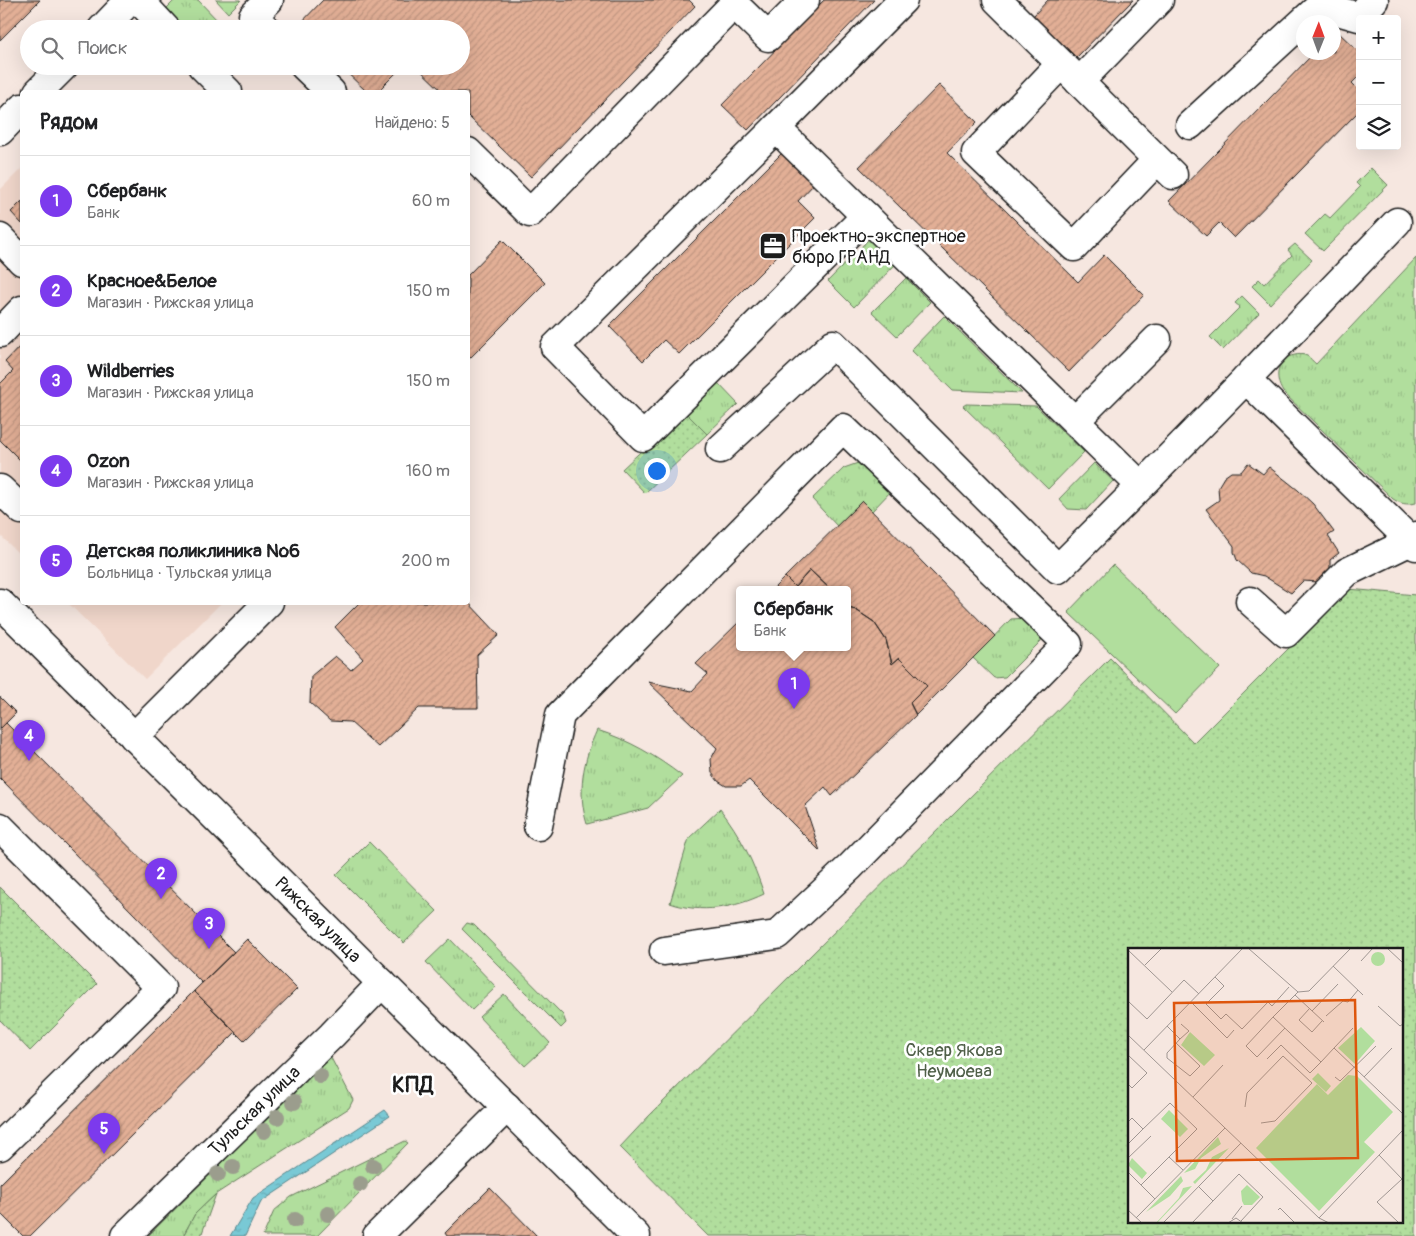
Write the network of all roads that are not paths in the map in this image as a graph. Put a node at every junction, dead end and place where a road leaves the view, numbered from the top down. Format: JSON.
{"nodes":[{"id":1,"x":130,"y":0,"type":"edge"},
{"id":2,"x":139,"y":0,"type":"edge"},
{"id":3,"x":269,"y":0,"type":"edge"},
{"id":4,"x":805,"y":0,"type":"edge"},
{"id":5,"x":903,"y":0,"type":"edge"},
{"id":6,"x":997,"y":0,"type":"edge"},
{"id":7,"x":1158,"y":0,"type":"edge"},
{"id":8,"x":1374,"y":0,"type":"edge"},
{"id":9,"x":111,"y":20,"type":"edge"},
{"id":10,"x":158,"y":20,"type":"edge"},
{"id":11,"x":257,"y":20,"type":"edge"},
{"id":12,"x":1070,"y":73,"type":"junction"},
{"id":13,"x":55,"y":75,"type":"edge"},
{"id":14,"x":211,"y":75,"type":"edge"},
{"id":15,"x":313,"y":75,"type":"edge"},
{"id":16,"x":40,"y":90,"type":"edge"},
{"id":17,"x":226,"y":90,"type":"edge"},
{"id":18,"x":329,"y":90,"type":"edge"},
{"id":19,"x":20,"y":110,"type":"edge"},
{"id":20,"x":1190,"y":125,"type":"dead end"},
{"id":21,"x":776,"y":128,"type":"junction"},
{"id":22,"x":0,"y":130,"type":"edge"},
{"id":23,"x":470,"y":154,"type":"edge"},
{"id":24,"x":866,"y":216,"type":"junction"},
{"id":25,"x":1397,"y":222,"type":"dead end"},
{"id":26,"x":0,"y":238,"type":"edge"},
{"id":27,"x":20,"y":259,"type":"edge"},
{"id":28,"x":1157,"y":339,"type":"dead end"},
{"id":29,"x":1246,"y":379,"type":"junction"},
{"id":30,"x":1075,"y":421,"type":"junction"},
{"id":31,"x":720,"y":449,"type":"dead end"},
{"id":32,"x":1141,"y":486,"type":"junction"},
{"id":33,"x":0,"y":488,"type":"edge"},
{"id":34,"x":20,"y":508,"type":"edge"},
{"id":35,"x":1414,"y":541,"type":"edge"},
{"id":36,"x":1250,"y":601,"type":"dead end"},
{"id":37,"x":0,"y":603,"type":"edge"},
{"id":38,"x":266,"y":605,"type":"edge"},
{"id":39,"x":134,"y":737,"type":"junction"},
{"id":40,"x":538,"y":826,"type":"dead end"},
{"id":41,"x":0,"y":827,"type":"edge"},
{"id":42,"x":664,"y":951,"type":"dead end"},
{"id":43,"x":382,"y":983,"type":"junction"},
{"id":44,"x":507,"y":1107,"type":"junction"},
{"id":45,"x":0,"y":1146,"type":"edge"},
{"id":46,"x":125,"y":1236,"type":"edge"},
{"id":47,"x":378,"y":1236,"type":"edge"},
{"id":48,"x":636,"y":1236,"type":"edge"}],
"edges":[{"from":1,"to":9,"type":"street"},
{"from":2,"to":10,"type":"street"},
{"from":3,"to":11,"type":"street"},
{"from":4,"to":23,"type":"street"},
{"from":5,"to":21,"type":"street"},
{"from":6,"to":12,"type":"street"},
{"from":7,"to":12,"type":"street"},
{"from":8,"to":20,"type":"street"},
{"from":12,"to":12,"type":"street"},
{"from":13,"to":16,"type":"street"},
{"from":14,"to":17,"type":"street"},
{"from":15,"to":18,"type":"street"},
{"from":19,"to":22,"type":"street"},
{"from":21,"to":24,"type":"street"},
{"from":21,"to":24,"type":"street"},
{"from":24,"to":30,"type":"street"},
{"from":25,"to":29,"type":"street"},
{"from":26,"to":27,"type":"street"},
{"from":28,"to":30,"type":"street"},
{"from":29,"to":32,"type":"street"},
{"from":29,"to":35,"type":"street"},
{"from":30,"to":32,"type":"street"},
{"from":31,"to":32,"type":"street"},
{"from":33,"to":34,"type":"street"},
{"from":35,"to":36,"type":"street"},
{"from":37,"to":39,"type":"street","name":"Рижская улица"},
{"from":38,"to":39,"type":"street"},
{"from":39,"to":43,"type":"street","name":"Рижская улица"},
{"from":40,"to":42,"type":"street"},
{"from":41,"to":45,"type":"street"},
{"from":43,"to":44,"type":"street","name":"Рижская улица"},
{"from":43,"to":46,"type":"street","name":"Тульская улица"},
{"from":44,"to":47,"type":"street"},
{"from":44,"to":48,"type":"street","name":"Рижская улица"}]}
